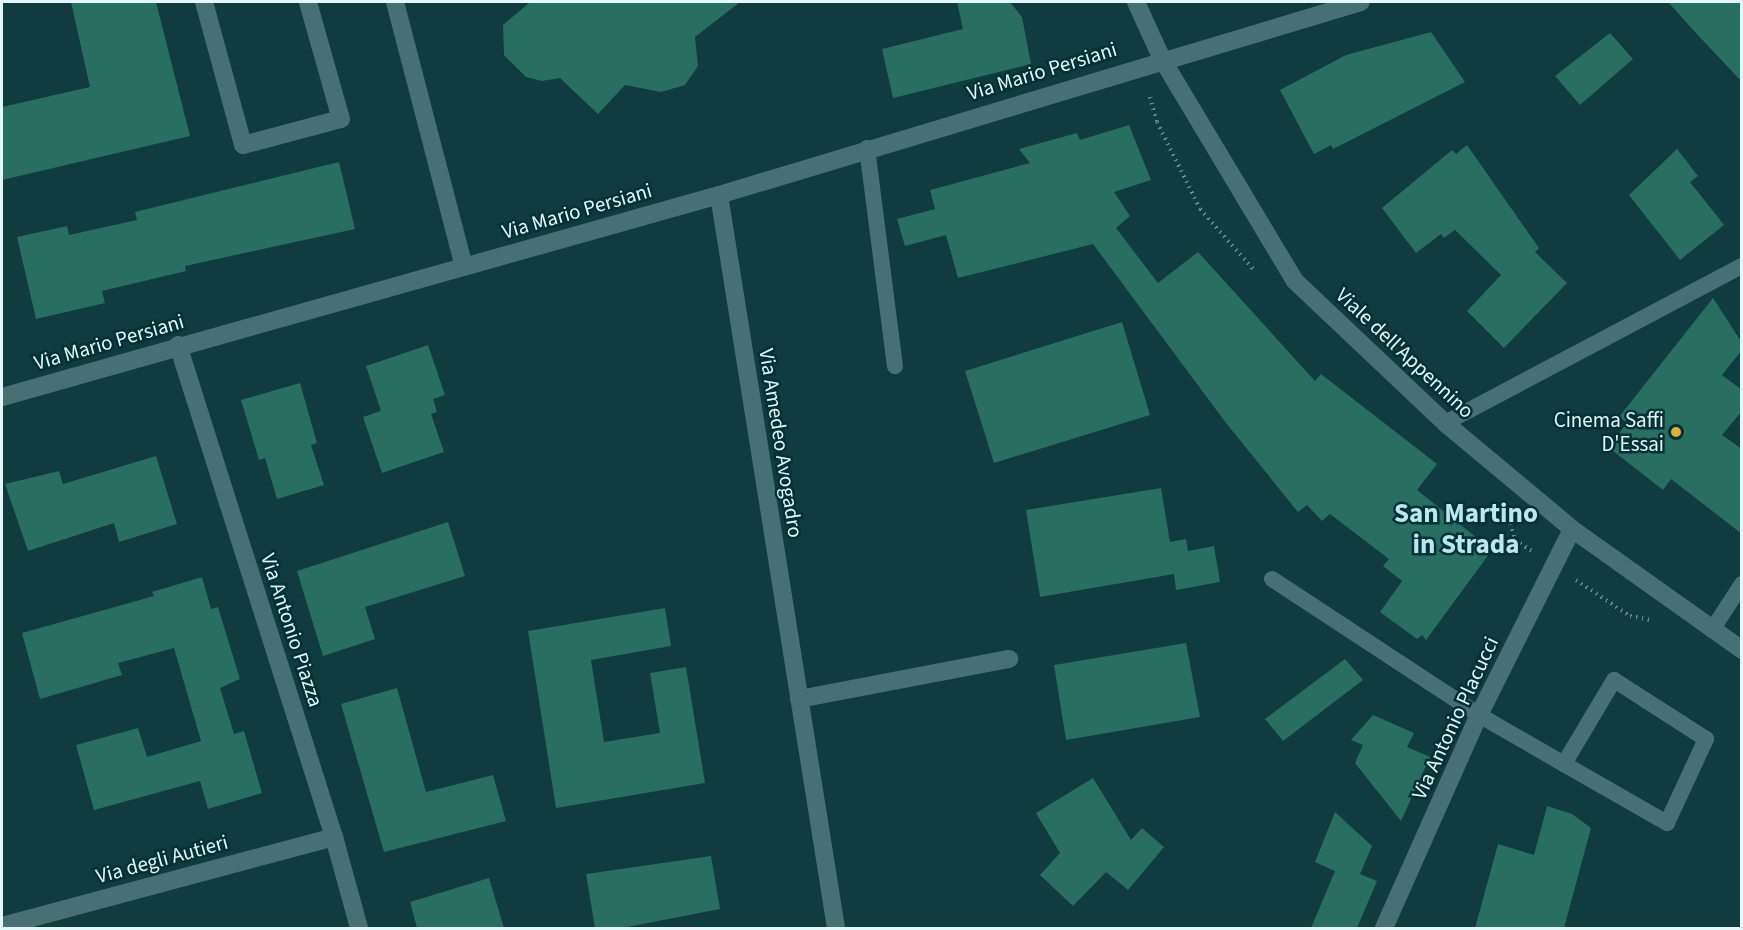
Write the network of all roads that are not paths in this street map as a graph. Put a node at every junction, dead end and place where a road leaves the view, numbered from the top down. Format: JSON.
{"nodes":[{"id":1,"x":204,"y":2,"type":"edge"},
{"id":2,"x":308,"y":2,"type":"edge"},
{"id":3,"x":395,"y":2,"type":"edge"},
{"id":4,"x":1137,"y":2,"type":"edge"},
{"id":5,"x":1361,"y":2,"type":"edge"},
{"id":6,"x":1162,"y":59,"type":"junction"},
{"id":7,"x":867,"y":148,"type":"junction"},
{"id":8,"x":719,"y":195,"type":"junction"},
{"id":9,"x":464,"y":266,"type":"junction"},
{"id":10,"x":1742,"y":266,"type":"edge"},
{"id":11,"x":178,"y":345,"type":"junction"},
{"id":12,"x":895,"y":366,"type":"dead end"},
{"id":13,"x":2,"y":397,"type":"edge"},
{"id":14,"x":1445,"y":423,"type":"junction"},
{"id":15,"x":1572,"y":529,"type":"junction"},
{"id":16,"x":1272,"y":579,"type":"dead end"},
{"id":17,"x":1742,"y":584,"type":"edge"},
{"id":18,"x":1712,"y":630,"type":"junction"},
{"id":19,"x":1742,"y":650,"type":"edge"},
{"id":20,"x":1009,"y":659,"type":"dead end"},
{"id":21,"x":799,"y":699,"type":"junction"},
{"id":22,"x":1479,"y":716,"type":"junction"},
{"id":23,"x":1564,"y":764,"type":"junction"},
{"id":24,"x":334,"y":837,"type":"junction"},
{"id":25,"x":2,"y":926,"type":"edge"},
{"id":26,"x":359,"y":928,"type":"edge"},
{"id":27,"x":836,"y":928,"type":"edge"},
{"id":28,"x":1384,"y":928,"type":"edge"}],
"edges":[{"from":1,"to":2,"type":"street"},
{"from":3,"to":9,"type":"street"},
{"from":4,"to":6,"type":"street","name":"Viale dell'Appennino"},
{"from":5,"to":6,"type":"street","name":"Via Mario Persiani"},
{"from":6,"to":7,"type":"street","name":"Via Mario Persiani"},
{"from":6,"to":14,"type":"street","name":"Viale dell'Appennino"},
{"from":7,"to":8,"type":"street","name":"Via Mario Persiani"},
{"from":7,"to":12,"type":"lane"},
{"from":8,"to":9,"type":"street","name":"Via Mario Persiani"},
{"from":8,"to":21,"type":"street","name":"Via Amedeo Avogadro"},
{"from":9,"to":11,"type":"street","name":"Via Mario Persiani"},
{"from":10,"to":14,"type":"lane"},
{"from":11,"to":13,"type":"street","name":"Via Mario Persiani"},
{"from":11,"to":24,"type":"street","name":"Via Antonio Piazza"},
{"from":14,"to":15,"type":"street","name":"Viale dell'Appennino"},
{"from":15,"to":18,"type":"street","name":"Viale dell'Appennino"},
{"from":15,"to":22,"type":"street","name":"Via Antonio Placucci"},
{"from":16,"to":22,"type":"lane"},
{"from":17,"to":18,"type":"lane"},
{"from":18,"to":19,"type":"street","name":"Viale dell'Appennino"},
{"from":20,"to":21,"type":"street"},
{"from":21,"to":27,"type":"street","name":"Via Amedeo Avogadro"},
{"from":22,"to":23,"type":"lane"},
{"from":22,"to":28,"type":"street","name":"Via Antonio Placucci"},
{"from":23,"to":23,"type":"lane"},
{"from":24,"to":25,"type":"street","name":"Via degli Autieri"},
{"from":24,"to":26,"type":"street","name":"Via Antonio Piazza"}]}
